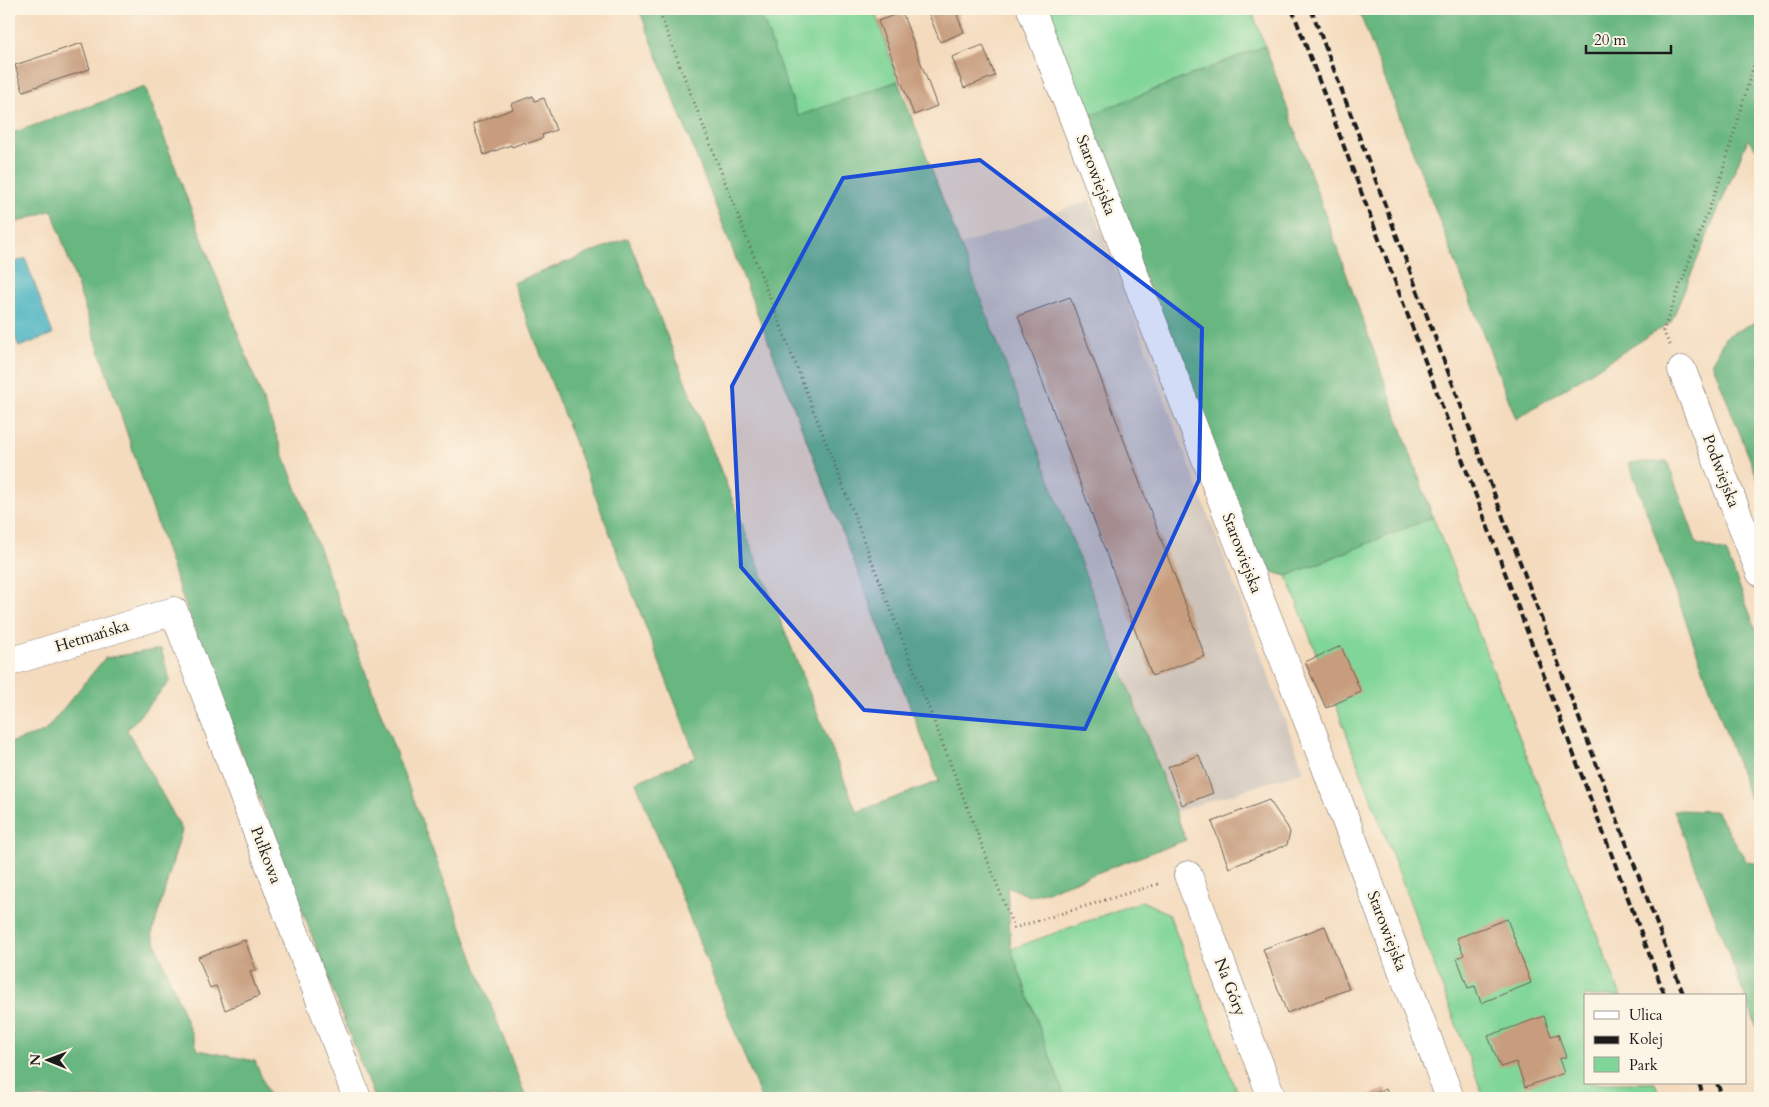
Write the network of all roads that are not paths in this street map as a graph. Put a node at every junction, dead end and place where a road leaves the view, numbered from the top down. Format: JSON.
{"nodes":[{"id":1,"x":1031,"y":9,"type":"edge"},
{"id":2,"x":1682,"y":370,"type":"road end"},
{"id":3,"x":1760,"y":572,"type":"edge"},
{"id":4,"x":174,"y":611,"type":"joint"},
{"id":5,"x":9,"y":662,"type":"edge"},
{"id":6,"x":1188,"y":875,"type":"road end"},
{"id":7,"x":357,"y":1098,"type":"edge"},
{"id":8,"x":1272,"y":1098,"type":"edge"},
{"id":9,"x":1450,"y":1098,"type":"edge"}],
"edges":[{"from":1,"to":9,"type":"street","name":"Starowiejska"},
{"from":2,"to":3,"type":"street","name":"Podwiejska"},
{"from":4,"to":5,"type":"street","name":"Hetmańska"},
{"from":4,"to":7,"type":"street","name":"Pułkowa"},
{"from":6,"to":8,"type":"street","name":"Na Góry"}]}
